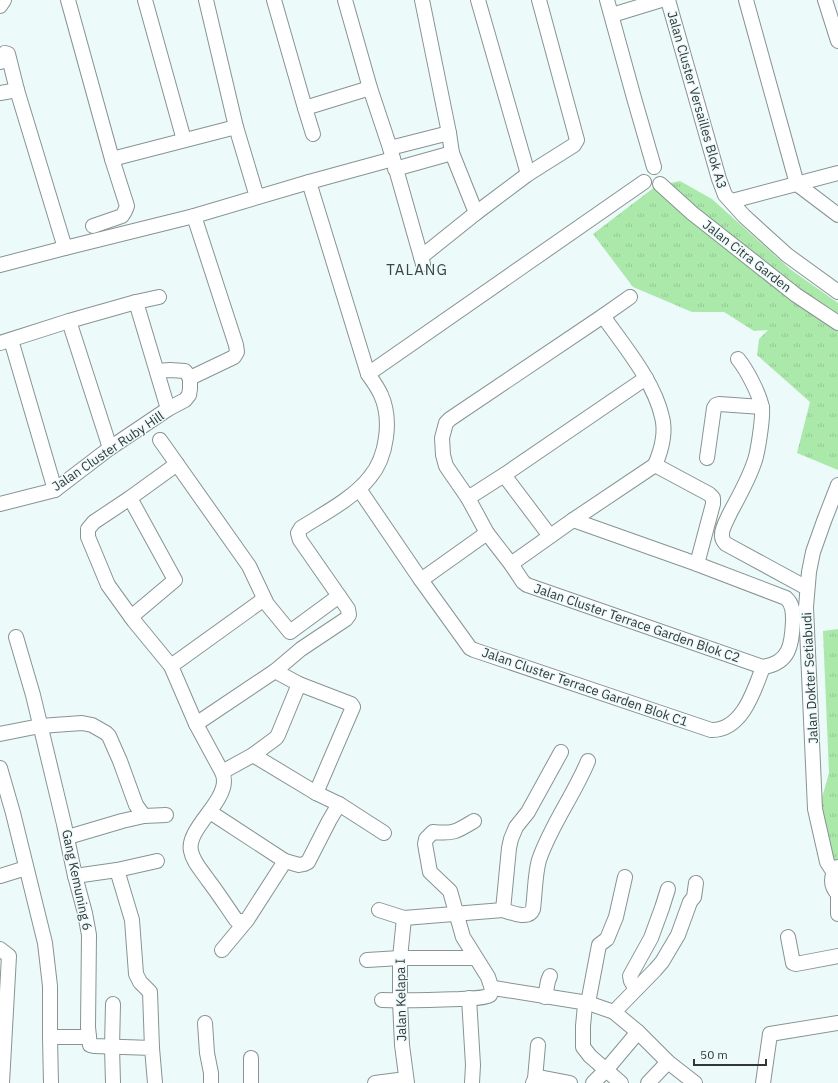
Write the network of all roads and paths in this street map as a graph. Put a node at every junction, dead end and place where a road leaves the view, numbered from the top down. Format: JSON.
{"nodes":[{"id":1,"x":4,"y":0,"type":"edge"},
{"id":2,"x":68,"y":0,"type":"edge"},
{"id":3,"x":145,"y":0,"type":"edge"},
{"id":4,"x":206,"y":0,"type":"edge"},
{"id":5,"x":274,"y":0,"type":"edge"},
{"id":6,"x":345,"y":0,"type":"edge"},
{"id":7,"x":422,"y":0,"type":"edge"},
{"id":8,"x":478,"y":0,"type":"edge"},
{"id":9,"x":539,"y":0,"type":"edge"},
{"id":10,"x":607,"y":0,"type":"edge"},
{"id":11,"x":661,"y":0,"type":"edge"},
{"id":12,"x":668,"y":0,"type":"edge"},
{"id":13,"x":746,"y":0,"type":"edge"},
{"id":14,"x":825,"y":0,"type":"edge"},
{"id":15,"x":0,"y":6,"type":"edge"},
{"id":16,"x":612,"y":15,"type":"junction"},
{"id":17,"x":838,"y":40,"type":"edge"},
{"id":18,"x":3,"y":57,"type":"edge"},
{"id":19,"x":370,"y":88,"type":"junction"},
{"id":20,"x":17,"y":90,"type":"junction"},
{"id":21,"x":0,"y":93,"type":"edge"},
{"id":22,"x":305,"y":108,"type":"junction"},
{"id":23,"x":236,"y":127,"type":"junction"},
{"id":24,"x":449,"y":133,"type":"junction"},
{"id":25,"x":313,"y":134,"type":"dead end"},
{"id":26,"x":184,"y":140,"type":"junction"},
{"id":27,"x":452,"y":153,"type":"junction"},
{"id":28,"x":112,"y":158,"type":"junction"},
{"id":29,"x":393,"y":159,"type":"junction"},
{"id":30,"x":654,"y":167,"type":"junction"},
{"id":31,"x":838,"y":173,"type":"edge"},
{"id":32,"x":528,"y":174,"type":"junction"},
{"id":33,"x":309,"y":182,"type":"junction"},
{"id":34,"x":644,"y":182,"type":"junction"},
{"id":35,"x":660,"y":184,"type":"junction"},
{"id":36,"x":797,"y":184,"type":"junction"},
{"id":37,"x":257,"y":197,"type":"junction"},
{"id":38,"x":732,"y":201,"type":"junction"},
{"id":39,"x":476,"y":213,"type":"junction"},
{"id":40,"x":838,"y":215,"type":"edge"},
{"id":41,"x":194,"y":216,"type":"junction"},
{"id":42,"x":93,"y":226,"type":"dead end"},
{"id":43,"x":65,"y":248,"type":"junction"},
{"id":44,"x":0,"y":265,"type":"edge"},
{"id":45,"x":838,"y":292,"type":"edge"},
{"id":46,"x":159,"y":297,"type":"dead end"},
{"id":47,"x":630,"y":297,"type":"dead end"},
{"id":48,"x":136,"y":302,"type":"junction"},
{"id":49,"x":603,"y":316,"type":"junction"},
{"id":50,"x":69,"y":321,"type":"junction"},
{"id":51,"x":838,"y":323,"type":"edge"},
{"id":52,"x":5,"y":341,"type":"edge"},
{"id":53,"x":738,"y":359,"type":"dead end"},
{"id":54,"x":157,"y":371,"type":"junction"},
{"id":55,"x":368,"y":374,"type":"junction"},
{"id":56,"x":190,"y":378,"type":"junction"},
{"id":57,"x":646,"y":378,"type":"junction"},
{"id":58,"x":762,"y":407,"type":"junction"},
{"id":59,"x":168,"y":409,"type":"junction"},
{"id":60,"x":160,"y":440,"type":"dead end"},
{"id":61,"x":110,"y":448,"type":"junction"},
{"id":62,"x":707,"y":458,"type":"dead end"},
{"id":63,"x":177,"y":464,"type":"junction"},
{"id":64,"x":655,"y":465,"type":"junction"},
{"id":65,"x":504,"y":475,"type":"junction"},
{"id":66,"x":838,"y":485,"type":"edge"},
{"id":67,"x":359,"y":489,"type":"junction"},
{"id":68,"x":55,"y":490,"type":"junction"},
{"id":69,"x":130,"y":498,"type":"junction"},
{"id":70,"x":468,"y":498,"type":"junction"},
{"id":71,"x":0,"y":504,"type":"edge"},
{"id":72,"x":573,"y":520,"type":"junction"},
{"id":73,"x":487,"y":534,"type":"junction"},
{"id":74,"x":550,"y":536,"type":"junction"},
{"id":75,"x":511,"y":564,"type":"junction"},
{"id":76,"x":697,"y":564,"type":"junction"},
{"id":77,"x":421,"y":580,"type":"junction"},
{"id":78,"x":807,"y":588,"type":"junction"},
{"id":79,"x":339,"y":596,"type":"junction"},
{"id":80,"x":264,"y":599,"type":"junction"},
{"id":81,"x":131,"y":617,"type":"junction"},
{"id":82,"x":290,"y":632,"type":"junction"},
{"id":83,"x":16,"y":637,"type":"dead end"},
{"id":84,"x":301,"y":649,"type":"junction"},
{"id":85,"x":171,"y":666,"type":"junction"},
{"id":86,"x":763,"y":667,"type":"junction"},
{"id":87,"x":275,"y":671,"type":"junction"},
{"id":88,"x":299,"y":684,"type":"junction"},
{"id":89,"x":196,"y":724,"type":"junction"},
{"id":90,"x":40,"y":726,"type":"junction"},
{"id":91,"x":0,"y":734,"type":"edge"},
{"id":92,"x":561,"y":752,"type":"dead end"},
{"id":93,"x":253,"y":755,"type":"junction"},
{"id":94,"x":588,"y":761,"type":"dead end"},
{"id":95,"x":0,"y":768,"type":"edge"},
{"id":96,"x":222,"y":772,"type":"junction"},
{"id":97,"x":316,"y":793,"type":"junction"},
{"id":98,"x":339,"y":804,"type":"junction"},
{"id":99,"x":210,"y":812,"type":"junction"},
{"id":100,"x":166,"y":815,"type":"dead end"},
{"id":101,"x":144,"y":816,"type":"junction"},
{"id":102,"x":474,"y":821,"type":"dead end"},
{"id":103,"x":384,"y":833,"type":"dead end"},
{"id":104,"x":68,"y":837,"type":"junction"},
{"id":105,"x":157,"y":861,"type":"dead end"},
{"id":106,"x":285,"y":861,"type":"junction"},
{"id":107,"x":26,"y":868,"type":"junction"},
{"id":108,"x":117,"y":870,"type":"junction"},
{"id":109,"x":836,"y":870,"type":"edge"},
{"id":110,"x":0,"y":876,"type":"edge"},
{"id":111,"x":75,"y":876,"type":"junction"},
{"id":112,"x":625,"y":877,"type":"dead end"},
{"id":113,"x":696,"y":883,"type":"dead end"},
{"id":114,"x":668,"y":889,"type":"dead end"},
{"id":115,"x":838,"y":894,"type":"edge"},
{"id":116,"x":379,"y":910,"type":"dead end"},
{"id":117,"x":503,"y":910,"type":"junction"},
{"id":118,"x":457,"y":914,"type":"junction"},
{"id":119,"x":838,"y":914,"type":"edge"},
{"id":120,"x":404,"y":918,"type":"junction"},
{"id":121,"x":241,"y":920,"type":"junction"},
{"id":122,"x":788,"y":937,"type":"dead end"},
{"id":123,"x":0,"y":949,"type":"edge"},
{"id":124,"x":222,"y":950,"type":"dead end"},
{"id":125,"x":838,"y":956,"type":"edge"},
{"id":126,"x":400,"y":958,"type":"junction"},
{"id":127,"x":475,"y":958,"type":"junction"},
{"id":128,"x":367,"y":960,"type":"dead end"},
{"id":129,"x":550,"y":976,"type":"dead end"},
{"id":130,"x":492,"y":989,"type":"junction"},
{"id":131,"x":636,"y":989,"type":"junction"},
{"id":132,"x":545,"y":997,"type":"junction"},
{"id":133,"x":469,"y":998,"type":"junction"},
{"id":134,"x":382,"y":1000,"type":"dead end"},
{"id":135,"x":400,"y":1001,"type":"junction"},
{"id":136,"x":588,"y":1003,"type":"junction"},
{"id":137,"x":113,"y":1004,"type":"dead end"},
{"id":138,"x":614,"y":1012,"type":"junction"},
{"id":139,"x":205,"y":1023,"type":"dead end"},
{"id":140,"x":838,"y":1023,"type":"edge"},
{"id":141,"x":638,"y":1032,"type":"junction"},
{"id":142,"x":50,"y":1037,"type":"junction"},
{"id":143,"x":88,"y":1037,"type":"junction"},
{"id":144,"x":538,"y":1045,"type":"dead end"},
{"id":145,"x":112,"y":1047,"type":"junction"},
{"id":146,"x":152,"y":1048,"type":"junction"},
{"id":147,"x":251,"y":1058,"type":"dead end"},
{"id":148,"x":668,"y":1062,"type":"junction"},
{"id":149,"x":606,"y":1070,"type":"junction"},
{"id":150,"x":686,"y":1080,"type":"edge"},
{"id":151,"x":407,"y":1081,"type":"edge"},
{"id":152,"x":534,"y":1081,"type":"edge"},
{"id":153,"x":2,"y":1083,"type":"edge"},
{"id":154,"x":51,"y":1083,"type":"edge"},
{"id":155,"x":113,"y":1083,"type":"edge"},
{"id":156,"x":154,"y":1083,"type":"edge"},
{"id":157,"x":211,"y":1083,"type":"edge"},
{"id":158,"x":251,"y":1083,"type":"edge"},
{"id":159,"x":375,"y":1083,"type":"edge"},
{"id":160,"x":472,"y":1083,"type":"edge"},
{"id":161,"x":570,"y":1083,"type":"edge"},
{"id":162,"x":593,"y":1083,"type":"edge"},
{"id":163,"x":621,"y":1083,"type":"edge"},
{"id":164,"x":648,"y":1083,"type":"edge"},
{"id":165,"x":763,"y":1083,"type":"edge"}],
"edges":[{"from":1,"to":15,"type":"street"},
{"from":2,"to":28,"type":"street"},
{"from":3,"to":26,"type":"street"},
{"from":4,"to":23,"type":"street"},
{"from":5,"to":22,"type":"street"},
{"from":6,"to":19,"type":"street"},
{"from":7,"to":24,"type":"street"},
{"from":8,"to":32,"type":"street"},
{"from":9,"to":32,"type":"street"},
{"from":10,"to":16,"type":"street"},
{"from":11,"to":16,"type":"street"},
{"from":12,"to":38,"type":"street","name":"Jalan Cluster Versailles Blok A3"},
{"from":13,"to":36,"type":"street"},
{"from":14,"to":17,"type":"street"},
{"from":16,"to":30,"type":"street"},
{"from":18,"to":20,"type":"street"},
{"from":19,"to":22,"type":"street"},
{"from":19,"to":29,"type":"street"},
{"from":20,"to":21,"type":"street"},
{"from":20,"to":43,"type":"street"},
{"from":22,"to":25,"type":"street"},
{"from":23,"to":26,"type":"street"},
{"from":23,"to":37,"type":"street"},
{"from":24,"to":27,"type":"street"},
{"from":24,"to":29,"type":"street"},
{"from":26,"to":28,"type":"street"},
{"from":27,"to":29,"type":"street"},
{"from":27,"to":39,"type":"street"},
{"from":28,"to":42,"type":"street"},
{"from":29,"to":33,"type":"street"},
{"from":29,"to":39,"type":"street"},
{"from":30,"to":34,"type":"street"},
{"from":30,"to":35,"type":"street"},
{"from":31,"to":36,"type":"street"},
{"from":32,"to":39,"type":"street"},
{"from":33,"to":37,"type":"street"},
{"from":33,"to":55,"type":"street"},
{"from":34,"to":35,"type":"street"},
{"from":34,"to":55,"type":"street"},
{"from":35,"to":51,"type":"street","name":"Jalan Citra Garden"},
{"from":36,"to":38,"type":"street"},
{"from":36,"to":40,"type":"street"},
{"from":37,"to":41,"type":"street"},
{"from":38,"to":45,"type":"street","name":"Jalan Cluster Versailles Blok A3"},
{"from":41,"to":43,"type":"street"},
{"from":41,"to":56,"type":"street"},
{"from":43,"to":44,"type":"street"},
{"from":46,"to":48,"type":"street"},
{"from":47,"to":49,"type":"street","name":"Jalan Cluster Terrace Garden Blok C2"},
{"from":48,"to":50,"type":"street"},
{"from":48,"to":54,"type":"street"},
{"from":49,"to":57,"type":"street"},
{"from":49,"to":70,"type":"street","name":"Jalan Cluster Terrace Garden Blok C2"},
{"from":50,"to":52,"type":"street"},
{"from":50,"to":61,"type":"street"},
{"from":52,"to":68,"type":"street"},
{"from":53,"to":58,"type":"street"},
{"from":54,"to":56,"type":"street"},
{"from":54,"to":59,"type":"street"},
{"from":55,"to":67,"type":"street"},
{"from":56,"to":59,"type":"street","name":"Jalan Cluster Ruby Hill"},
{"from":57,"to":64,"type":"street"},
{"from":57,"to":65,"type":"street"},
{"from":58,"to":62,"type":"street"},
{"from":58,"to":78,"type":"street"},
{"from":59,"to":61,"type":"street","name":"Jalan Cluster Ruby Hill"},
{"from":60,"to":63,"type":"street"},
{"from":61,"to":68,"type":"street","name":"Jalan Cluster Ruby Hill"},
{"from":63,"to":69,"type":"street"},
{"from":63,"to":80,"type":"street"},
{"from":64,"to":72,"type":"street"},
{"from":64,"to":76,"type":"street"},
{"from":65,"to":70,"type":"street"},
{"from":65,"to":74,"type":"street"},
{"from":66,"to":78,"type":"street","name":"Jalan Dokter Setiabudi"},
{"from":67,"to":77,"type":"street","name":"Jalan Cluster Terrace Garden Blok C1"},
{"from":67,"to":79,"type":"street"},
{"from":68,"to":71,"type":"street","name":"Jalan Cluster Ruby Hill"},
{"from":69,"to":81,"type":"street"},
{"from":69,"to":81,"type":"street"},
{"from":70,"to":73,"type":"street","name":"Jalan Cluster Terrace Garden Blok C2"},
{"from":72,"to":74,"type":"street"},
{"from":72,"to":76,"type":"street"},
{"from":73,"to":75,"type":"street","name":"Jalan Cluster Terrace Garden Blok C2"},
{"from":73,"to":77,"type":"street"},
{"from":74,"to":75,"type":"street"},
{"from":75,"to":86,"type":"street","name":"Jalan Cluster Terrace Garden Blok C2"},
{"from":76,"to":86,"type":"street"},
{"from":77,"to":86,"type":"street","name":"Jalan Cluster Terrace Garden Blok C1"},
{"from":78,"to":109,"type":"street","name":"Jalan Dokter Setiabudi"},
{"from":79,"to":82,"type":"street"},
{"from":79,"to":84,"type":"street"},
{"from":80,"to":82,"type":"street"},
{"from":80,"to":85,"type":"street"},
{"from":81,"to":85,"type":"street"},
{"from":82,"to":84,"type":"street"},
{"from":83,"to":90,"type":"street","name":"Gang Kemuning 6"},
{"from":84,"to":87,"type":"street"},
{"from":85,"to":89,"type":"street"},
{"from":87,"to":88,"type":"street"},
{"from":87,"to":89,"type":"street"},
{"from":88,"to":93,"type":"street"},
{"from":88,"to":97,"type":"street"},
{"from":89,"to":96,"type":"street"},
{"from":90,"to":91,"type":"street"},
{"from":90,"to":101,"type":"street"},
{"from":90,"to":104,"type":"street","name":"Gang Kemuning 6"},
{"from":92,"to":117,"type":"street"},
{"from":93,"to":96,"type":"street"},
{"from":93,"to":97,"type":"street"},
{"from":94,"to":117,"type":"street"},
{"from":95,"to":107,"type":"street"},
{"from":96,"to":99,"type":"street"},
{"from":97,"to":98,"type":"street"},
{"from":98,"to":103,"type":"street"},
{"from":98,"to":106,"type":"street"},
{"from":99,"to":106,"type":"street"},
{"from":99,"to":121,"type":"street"},
{"from":100,"to":101,"type":"street"},
{"from":101,"to":104,"type":"street"},
{"from":102,"to":118,"type":"street"},
{"from":104,"to":111,"type":"street","name":"Gang Kemuning 6"},
{"from":105,"to":108,"type":"street"},
{"from":106,"to":121,"type":"street"},
{"from":107,"to":110,"type":"street"},
{"from":107,"to":142,"type":"street"},
{"from":108,"to":111,"type":"street"},
{"from":108,"to":146,"type":"street"},
{"from":109,"to":115,"type":"street","name":"Jalan Dokter Setiabudi"},
{"from":111,"to":143,"type":"street","name":"Gang Kemuning 6"},
{"from":112,"to":136,"type":"street"},
{"from":113,"to":131,"type":"street"},
{"from":114,"to":131,"type":"street"},
{"from":115,"to":119,"type":"street"},
{"from":116,"to":120,"type":"street"},
{"from":117,"to":118,"type":"street"},
{"from":118,"to":120,"type":"street"},
{"from":118,"to":127,"type":"street"},
{"from":120,"to":126,"type":"street","name":"Jalan Kelapa I"},
{"from":121,"to":124,"type":"street"},
{"from":122,"to":125,"type":"street"},
{"from":123,"to":153,"type":"street"},
{"from":126,"to":127,"type":"street"},
{"from":126,"to":128,"type":"street"},
{"from":126,"to":135,"type":"street","name":"Jalan Kelapa I"},
{"from":127,"to":130,"type":"street"},
{"from":129,"to":132,"type":"street"},
{"from":130,"to":132,"type":"street"},
{"from":130,"to":133,"type":"street"},
{"from":131,"to":138,"type":"street"},
{"from":132,"to":136,"type":"street"},
{"from":133,"to":135,"type":"street"},
{"from":133,"to":160,"type":"street"},
{"from":134,"to":135,"type":"street"},
{"from":135,"to":151,"type":"street","name":"Jalan Kelapa I"},
{"from":136,"to":138,"type":"street"},
{"from":136,"to":149,"type":"street"},
{"from":137,"to":145,"type":"street"},
{"from":138,"to":141,"type":"street"},
{"from":139,"to":157,"type":"street"},
{"from":140,"to":165,"type":"street"},
{"from":141,"to":148,"type":"street"},
{"from":141,"to":149,"type":"street"},
{"from":142,"to":143,"type":"street"},
{"from":142,"to":154,"type":"street"},
{"from":143,"to":145,"type":"street"},
{"from":144,"to":152,"type":"street"},
{"from":145,"to":146,"type":"street"},
{"from":145,"to":155,"type":"street"},
{"from":146,"to":156,"type":"street"},
{"from":147,"to":158,"type":"street"},
{"from":148,"to":150,"type":"street"},
{"from":148,"to":164,"type":"street"},
{"from":149,"to":162,"type":"street"},
{"from":149,"to":163,"type":"street"},
{"from":151,"to":159,"type":"street"},
{"from":152,"to":161,"type":"street"}]}
